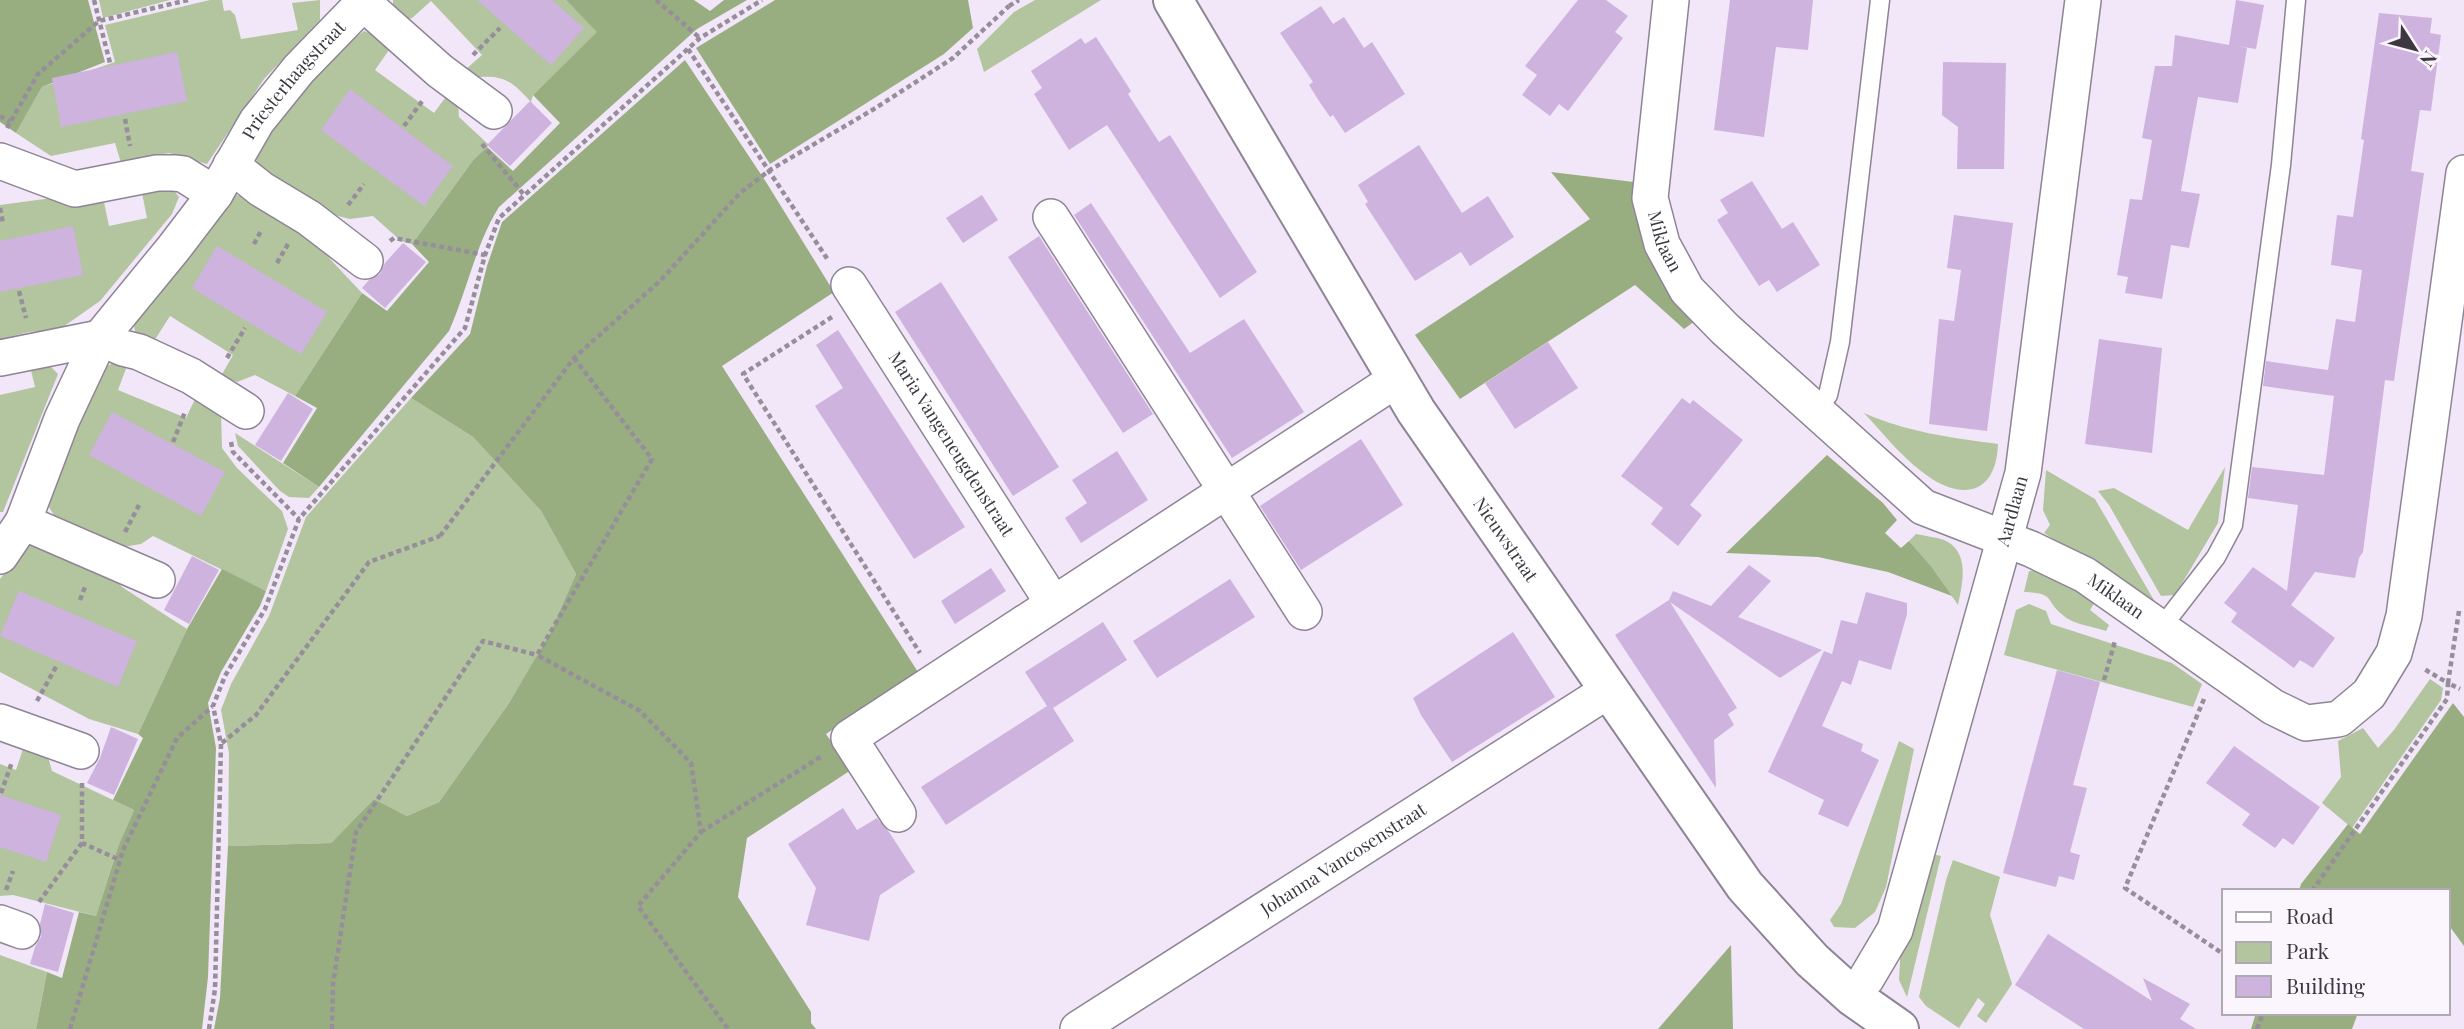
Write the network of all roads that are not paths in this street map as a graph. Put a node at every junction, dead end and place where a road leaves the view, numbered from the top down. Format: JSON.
{"nodes":[{"id":1,"x":1173,"y":0,"type":"edge"},
{"id":2,"x":1671,"y":0,"type":"edge"},
{"id":3,"x":1880,"y":0,"type":"edge"},
{"id":4,"x":2083,"y":0,"type":"edge"},
{"id":5,"x":2296,"y":0,"type":"edge"},
{"id":6,"x":363,"y":1,"type":"edge"},
{"id":7,"x":494,"y":111,"type":"dead end"},
{"id":8,"x":0,"y":161,"type":"edge"},
{"id":9,"x":2464,"y":173,"type":"edge"},
{"id":10,"x":223,"y":180,"type":"junction"},
{"id":11,"x":1051,"y":216,"type":"dead end"},
{"id":12,"x":365,"y":261,"type":"dead end"},
{"id":13,"x":853,"y":292,"type":"road end"},
{"id":14,"x":100,"y":338,"type":"junction"},
{"id":15,"x":0,"y":358,"type":"edge"},
{"id":16,"x":1397,"y":379,"type":"junction"},
{"id":17,"x":1815,"y":410,"type":"junction"},
{"id":18,"x":238,"y":426,"type":"road end"},
{"id":19,"x":1226,"y":491,"type":"junction"},
{"id":20,"x":2004,"y":538,"type":"junction"},
{"id":21,"x":9,"y":539,"type":"edge"},
{"id":22,"x":157,"y":580,"type":"dead end"},
{"id":23,"x":1054,"y":603,"type":"junction"},
{"id":24,"x":1304,"y":612,"type":"dead end"},
{"id":25,"x":2161,"y":628,"type":"junction"},
{"id":26,"x":1609,"y":690,"type":"junction"},
{"id":27,"x":0,"y":722,"type":"edge"},
{"id":28,"x":81,"y":766,"type":"road end"},
{"id":29,"x":898,"y":814,"type":"dead end"},
{"id":30,"x":1852,"y":996,"type":"junction"},
{"id":31,"x":1078,"y":1029,"type":"edge"},
{"id":32,"x":1899,"y":1029,"type":"edge"}],
"edges":[{"from":1,"to":16,"type":"street","name":"Nieuwstraat"},
{"from":2,"to":17,"type":"street","name":"Miklaan"},
{"from":3,"to":17,"type":"lane"},
{"from":4,"to":20,"type":"street","name":"Aardlaan"},
{"from":5,"to":25,"type":"lane"},
{"from":6,"to":7,"type":"street","name":"Priesterhaagstraat"},
{"from":6,"to":10,"type":"street","name":"Priesterhaagstraat"},
{"from":8,"to":10,"type":"street"},
{"from":9,"to":25,"type":"street","name":"Miklaan"},
{"from":10,"to":12,"type":"street"},
{"from":10,"to":14,"type":"street","name":"Priesterhaagstraat"},
{"from":11,"to":19,"type":"street"},
{"from":13,"to":23,"type":"street","name":"Maria Vangeneugdenstraat"},
{"from":14,"to":15,"type":"street"},
{"from":14,"to":18,"type":"street"},
{"from":14,"to":21,"type":"street","name":"Priesterhaagstraat"},
{"from":16,"to":19,"type":"street"},
{"from":16,"to":26,"type":"street","name":"Nieuwstraat"},
{"from":17,"to":20,"type":"street","name":"Miklaan"},
{"from":19,"to":23,"type":"street"},
{"from":19,"to":24,"type":"street"},
{"from":20,"to":25,"type":"street","name":"Miklaan"},
{"from":20,"to":30,"type":"street","name":"Aardlaan"},
{"from":21,"to":22,"type":"street","name":"Priesterhaagstraat"},
{"from":23,"to":29,"type":"street"},
{"from":26,"to":30,"type":"street","name":"Nieuwstraat"},
{"from":26,"to":31,"type":"street","name":"Johanna Vancosenstraat"},
{"from":27,"to":28,"type":"street"},
{"from":30,"to":32,"type":"street","name":"Nieuwstraat"}]}
